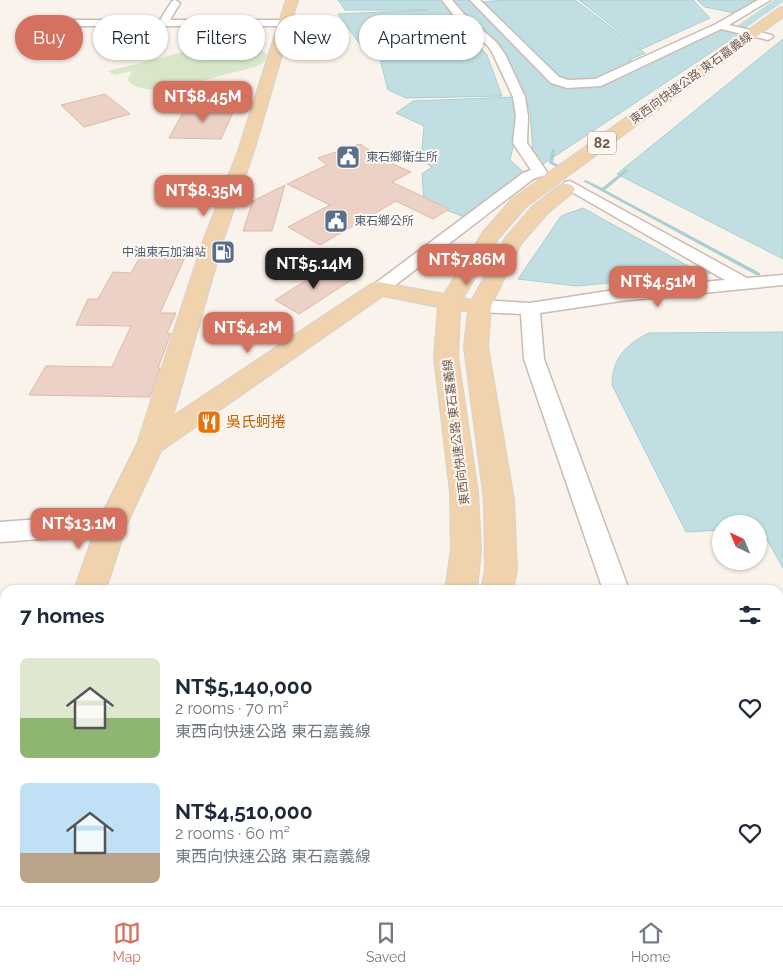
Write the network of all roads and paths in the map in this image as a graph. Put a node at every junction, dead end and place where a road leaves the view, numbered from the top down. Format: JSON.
{"nodes":[{"id":1,"x":292,"y":0,"type":"edge"},
{"id":2,"x":447,"y":0,"type":"edge"},
{"id":3,"x":475,"y":0,"type":"edge"},
{"id":4,"x":765,"y":0,"type":"edge"},
{"id":5,"x":175,"y":3,"type":"dead end"},
{"id":6,"x":783,"y":10,"type":"edge"},
{"id":7,"x":168,"y":15,"type":"edge"},
{"id":8,"x":287,"y":15,"type":"edge"},
{"id":9,"x":168,"y":23,"type":"edge"},
{"id":10,"x":275,"y":23,"type":"edge"},
{"id":11,"x":720,"y":26,"type":"junction"},
{"id":12,"x":783,"y":26,"type":"edge"},
{"id":13,"x":761,"y":35,"type":"junction"},
{"id":14,"x":275,"y":56,"type":"edge"},
{"id":15,"x":570,"y":185,"type":"junction"},
{"id":16,"x":783,"y":280,"type":"edge"},
{"id":17,"x":745,"y":284,"type":"junction"},
{"id":18,"x":379,"y":289,"type":"junction"},
{"id":19,"x":449,"y":303,"type":"junction"},
{"id":20,"x":480,"y":306,"type":"junction"},
{"id":21,"x":530,"y":309,"type":"junction"},
{"id":22,"x":150,"y":444,"type":"junction"},
{"id":23,"x":112,"y":524,"type":"junction"},
{"id":24,"x":0,"y":532,"type":"edge"},
{"id":25,"x":92,"y":585,"type":"edge"},
{"id":26,"x":462,"y":585,"type":"edge"},
{"id":27,"x":498,"y":585,"type":"edge"},
{"id":28,"x":614,"y":585,"type":"edge"}],
"edges":[{"from":1,"to":8,"type":"main road"},
{"from":2,"to":18,"type":"street"},
{"from":3,"to":11,"type":"street"},
{"from":4,"to":11,"type":"street"},
{"from":5,"to":7,"type":"street"},
{"from":6,"to":13,"type":"main road","name":"東西向快速公路 東石嘉義線","number":"82"},
{"from":9,"to":10,"type":"street"},
{"from":11,"to":13,"type":"street"},
{"from":12,"to":13,"type":"main road","name":"東西向快速公路 東石嘉義線","number":"82"},
{"from":13,"to":15,"type":"main road","name":"東西向快速公路 東石嘉義線","number":"82"},
{"from":13,"to":19,"type":"main road","name":"東西向快速公路 東石嘉義線","number":"82"},
{"from":14,"to":22,"type":"main road"},
{"from":15,"to":17,"type":"street"},
{"from":15,"to":20,"type":"main road","name":"東西向快速公路 東石嘉義線","number":"82"},
{"from":16,"to":17,"type":"street"},
{"from":17,"to":21,"type":"street"},
{"from":18,"to":19,"type":"main road"},
{"from":18,"to":22,"type":"main road"},
{"from":19,"to":20,"type":"main road"},
{"from":19,"to":26,"type":"main road","name":"東西向快速公路 東石嘉義線","number":"82"},
{"from":20,"to":21,"type":"street"},
{"from":20,"to":27,"type":"main road","name":"東西向快速公路 東石嘉義線","number":"82"},
{"from":21,"to":28,"type":"street"},
{"from":22,"to":23,"type":"main road"},
{"from":23,"to":24,"type":"street"},
{"from":23,"to":25,"type":"main road"}]}
